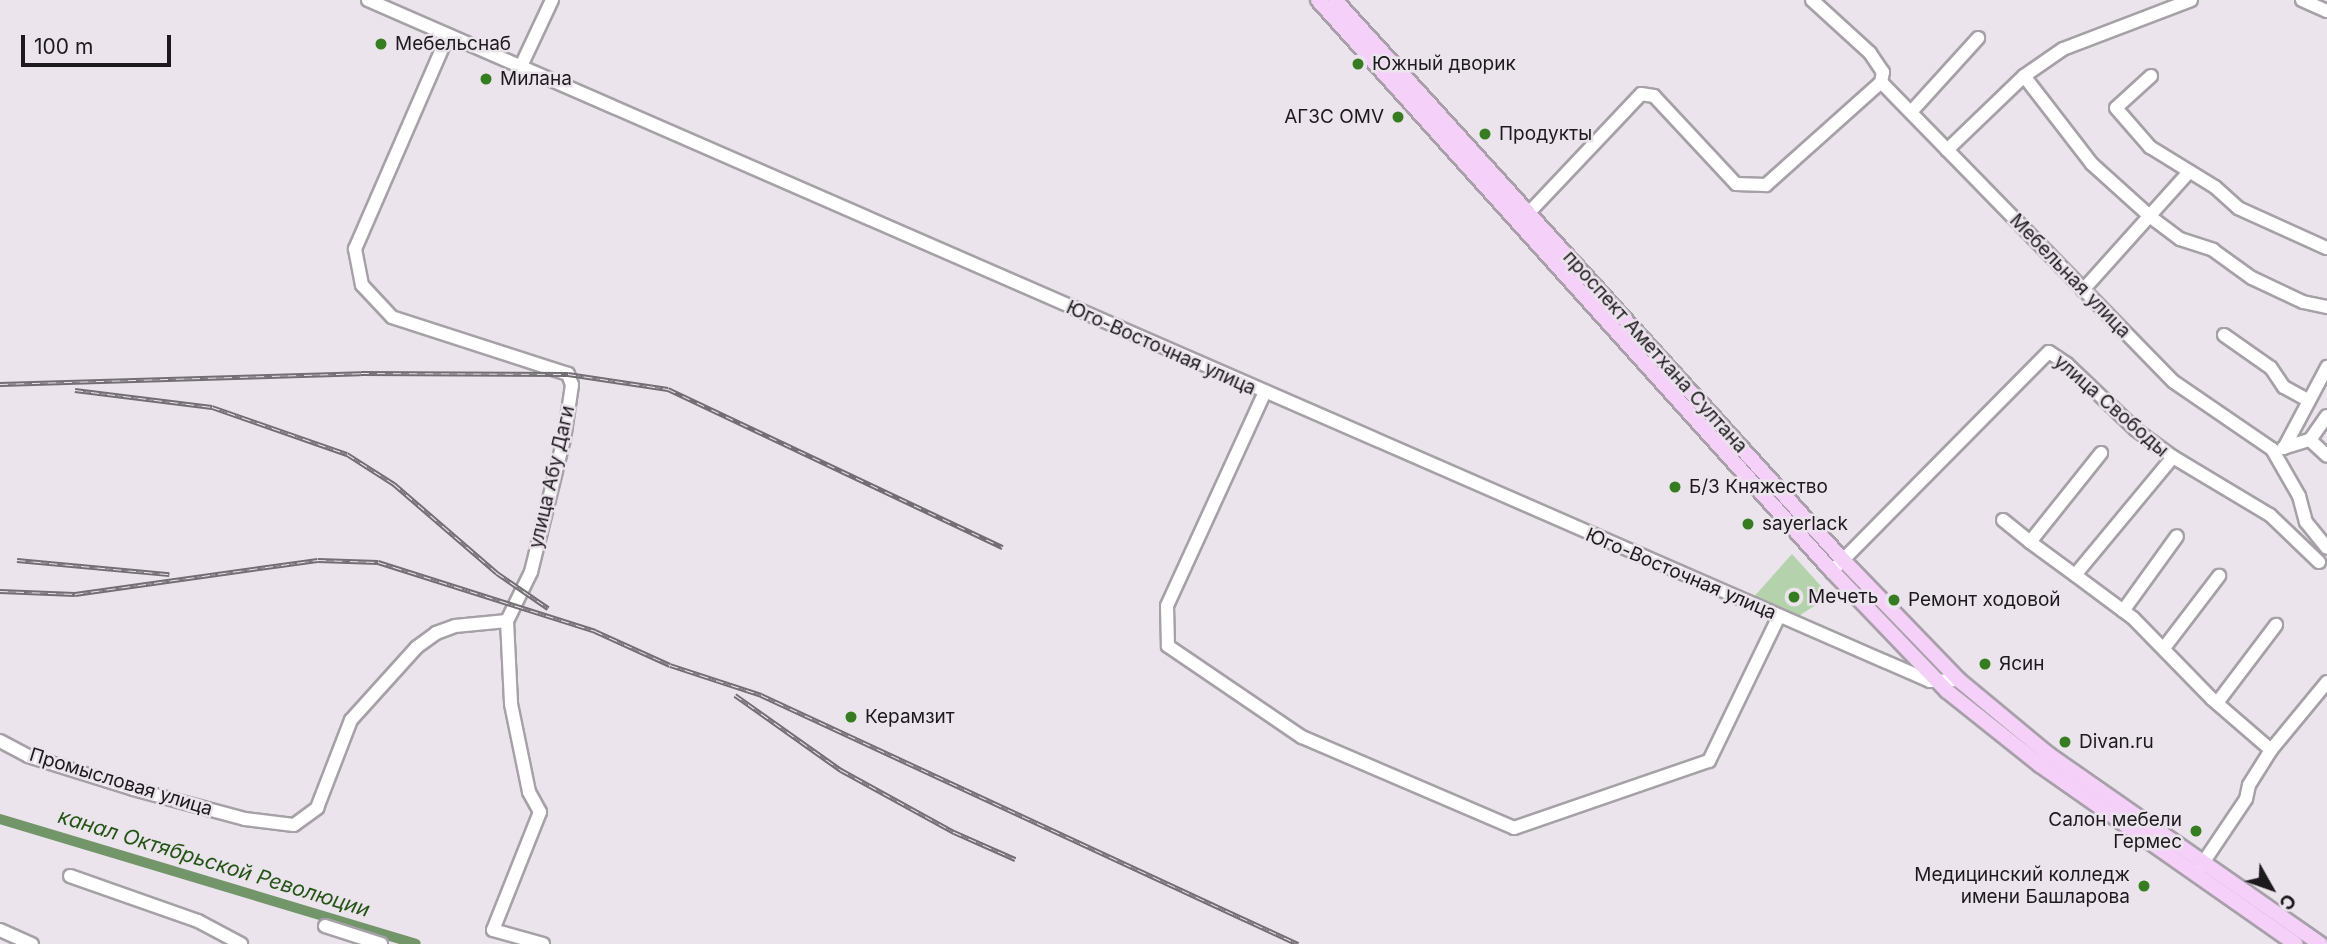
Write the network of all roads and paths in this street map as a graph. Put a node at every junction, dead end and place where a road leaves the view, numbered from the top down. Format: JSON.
{"nodes":[{"id":1,"x":368,"y":0,"type":"edge"},
{"id":2,"x":552,"y":0,"type":"edge"},
{"id":3,"x":1318,"y":0,"type":"edge"},
{"id":4,"x":1335,"y":0,"type":"edge"},
{"id":5,"x":1812,"y":0,"type":"edge"},
{"id":6,"x":2191,"y":0,"type":"edge"},
{"id":7,"x":2302,"y":0,"type":"edge"},
{"id":8,"x":2327,"y":11,"type":"edge"},
{"id":9,"x":448,"y":35,"type":"junction"},
{"id":10,"x":1978,"y":38,"type":"dead end"},
{"id":11,"x":522,"y":64,"type":"junction"},
{"id":12,"x":2024,"y":76,"type":"junction"},
{"id":13,"x":2151,"y":76,"type":"dead end"},
{"id":14,"x":1881,"y":82,"type":"junction"},
{"id":15,"x":1911,"y":112,"type":"junction"},
{"id":16,"x":1947,"y":150,"type":"junction"},
{"id":17,"x":2189,"y":172,"type":"junction"},
{"id":18,"x":1524,"y":218,"type":"junction"},
{"id":19,"x":2152,"y":218,"type":"junction"},
{"id":20,"x":2326,"y":248,"type":"edge"},
{"id":21,"x":2083,"y":290,"type":"junction"},
{"id":22,"x":2327,"y":307,"type":"edge"},
{"id":23,"x":2224,"y":335,"type":"dead end"},
{"id":24,"x":2327,"y":367,"type":"edge"},
{"id":25,"x":1264,"y":394,"type":"junction"},
{"id":26,"x":2307,"y":400,"type":"junction"},
{"id":27,"x":2327,"y":416,"type":"edge"},
{"id":28,"x":2310,"y":440,"type":"junction"},
{"id":29,"x":2278,"y":448,"type":"junction"},
{"id":30,"x":2101,"y":453,"type":"dead end"},
{"id":31,"x":2173,"y":457,"type":"junction"},
{"id":32,"x":2327,"y":457,"type":"edge"},
{"id":33,"x":2003,"y":520,"type":"dead end"},
{"id":34,"x":2177,"y":536,"type":"dead end"},
{"id":35,"x":2030,"y":542,"type":"junction"},
{"id":36,"x":2327,"y":548,"type":"edge"},
{"id":37,"x":2319,"y":562,"type":"dead end"},
{"id":38,"x":1838,"y":565,"type":"junction"},
{"id":39,"x":2075,"y":575,"type":"junction"},
{"id":40,"x":2219,"y":576,"type":"dead end"},
{"id":41,"x":2123,"y":611,"type":"junction"},
{"id":42,"x":1779,"y":616,"type":"junction"},
{"id":43,"x":507,"y":621,"type":"junction"},
{"id":44,"x":2276,"y":625,"type":"dead end"},
{"id":45,"x":2164,"y":648,"type":"junction"},
{"id":46,"x":1959,"y":680,"type":"junction"},
{"id":47,"x":1938,"y":681,"type":"junction"},
{"id":48,"x":2327,"y":682,"type":"edge"},
{"id":49,"x":2217,"y":704,"type":"junction"},
{"id":50,"x":0,"y":741,"type":"edge"},
{"id":51,"x":2271,"y":750,"type":"junction"},
{"id":52,"x":2198,"y":870,"type":"junction"},
{"id":53,"x":70,"y":876,"type":"dead end"},
{"id":54,"x":325,"y":926,"type":"dead end"},
{"id":55,"x":0,"y":930,"type":"edge"},
{"id":56,"x":32,"y":944,"type":"edge"},
{"id":57,"x":241,"y":944,"type":"edge"},
{"id":58,"x":381,"y":944,"type":"edge"},
{"id":59,"x":542,"y":944,"type":"edge"},
{"id":60,"x":2296,"y":944,"type":"edge"},
{"id":61,"x":2320,"y":944,"type":"edge"}],
"edges":[{"from":1,"to":9,"type":"street","name":"Юго-Восточная улица"},
{"from":2,"to":11,"type":"street"},
{"from":3,"to":18,"type":"main road"},
{"from":4,"to":18,"type":"main road"},
{"from":5,"to":14,"type":"street","name":"Мебельная улица"},
{"from":6,"to":12,"type":"street"},
{"from":7,"to":8,"type":"street"},
{"from":9,"to":11,"type":"street","name":"Юго-Восточная улица"},
{"from":9,"to":43,"type":"street","name":"улица Абу Даги"},
{"from":10,"to":15,"type":"street"},
{"from":11,"to":25,"type":"street","name":"Юго-Восточная улица"},
{"from":12,"to":16,"type":"street"},
{"from":12,"to":19,"type":"street"},
{"from":13,"to":17,"type":"street"},
{"from":14,"to":15,"type":"street","name":"Мебельная улица"},
{"from":14,"to":18,"type":"street"},
{"from":15,"to":16,"type":"street","name":"Мебельная улица"},
{"from":16,"to":21,"type":"street","name":"Мебельная улица"},
{"from":17,"to":19,"type":"street"},
{"from":17,"to":20,"type":"street"},
{"from":18,"to":38,"type":"main road"},
{"from":19,"to":21,"type":"street"},
{"from":19,"to":22,"type":"street"},
{"from":21,"to":29,"type":"street","name":"Мебельная улица"},
{"from":23,"to":26,"type":"street"},
{"from":24,"to":26,"type":"street"},
{"from":25,"to":42,"type":"street","name":"Юго-Восточная улица"},
{"from":25,"to":42,"type":"street"},
{"from":26,"to":29,"type":"street"},
{"from":27,"to":28,"type":"street"},
{"from":28,"to":29,"type":"street"},
{"from":28,"to":32,"type":"street"},
{"from":29,"to":36,"type":"street","name":"Мебельная улица"},
{"from":30,"to":35,"type":"street"},
{"from":31,"to":37,"type":"street"},
{"from":31,"to":38,"type":"street","name":"улица Свободы"},
{"from":31,"to":39,"type":"street","name":"улица Свободы"},
{"from":33,"to":35,"type":"street"},
{"from":34,"to":41,"type":"street"},
{"from":35,"to":39,"type":"street"},
{"from":38,"to":46,"type":"main road"},
{"from":38,"to":47,"type":"main road"},
{"from":39,"to":41,"type":"street"},
{"from":40,"to":45,"type":"street"},
{"from":41,"to":45,"type":"street"},
{"from":42,"to":47,"type":"street","name":"Юго-Восточная улица"},
{"from":43,"to":50,"type":"street","name":"Промысловая улица"},
{"from":43,"to":59,"type":"street"},
{"from":44,"to":49,"type":"street"},
{"from":45,"to":49,"type":"street"},
{"from":46,"to":47,"type":"street","name":"Юго-Восточная улица"},
{"from":46,"to":52,"type":"main road"},
{"from":47,"to":52,"type":"main road"},
{"from":48,"to":51,"type":"street"},
{"from":49,"to":51,"type":"street"},
{"from":51,"to":52,"type":"street"},
{"from":52,"to":60,"type":"main road"},
{"from":52,"to":61,"type":"main road"},
{"from":53,"to":57,"type":"street"},
{"from":54,"to":58,"type":"street"},
{"from":55,"to":56,"type":"street"}]}
